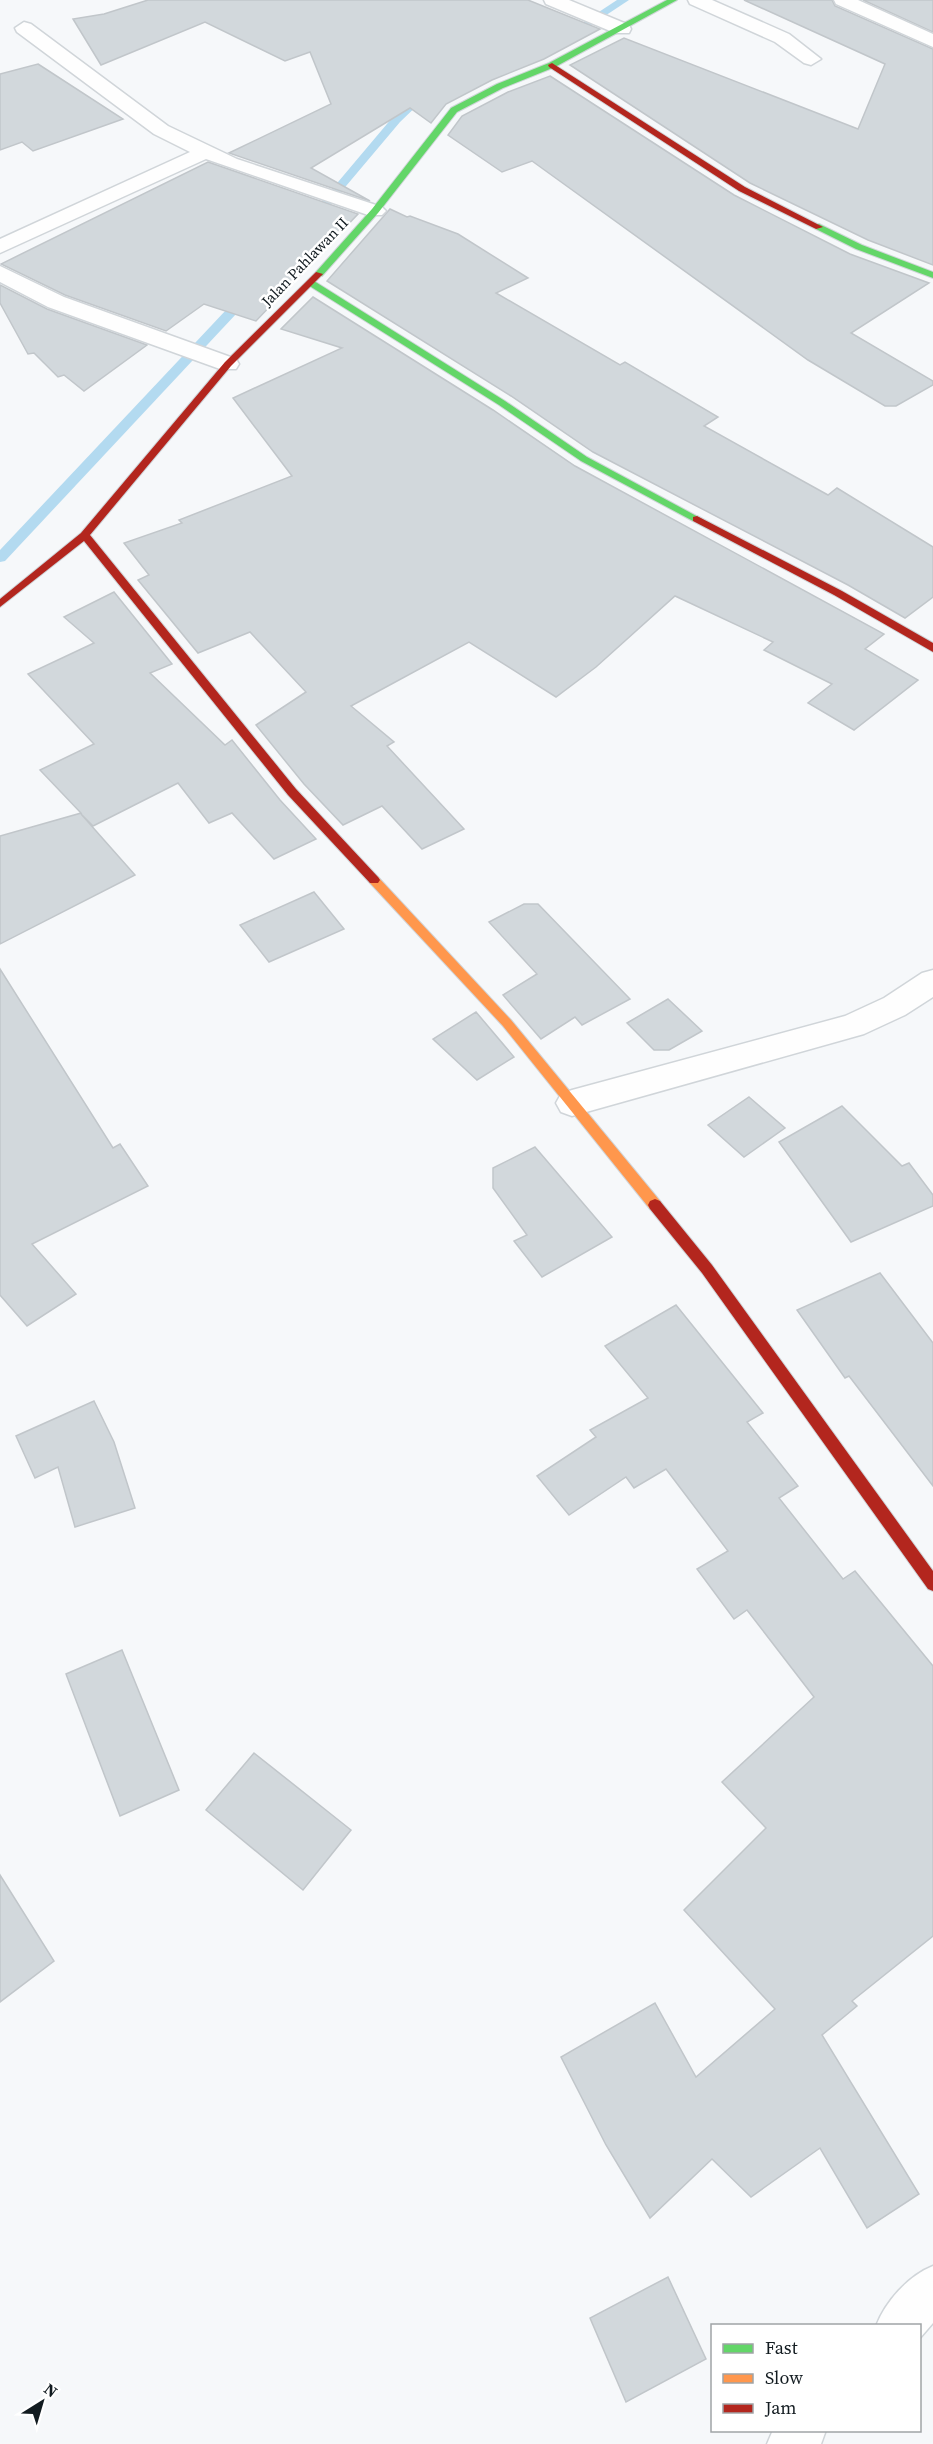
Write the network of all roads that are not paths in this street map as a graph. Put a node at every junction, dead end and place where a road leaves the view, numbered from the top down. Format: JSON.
{"nodes":[{"id":1,"x":673,"y":0,"type":"edge"},
{"id":2,"x":697,"y":0,"type":"edge"},
{"id":3,"x":843,"y":0,"type":"edge"},
{"id":4,"x":560,"y":3,"type":"edge"},
{"id":5,"x":614,"y":26,"type":"junction"},
{"id":6,"x":24,"y":28,"type":"dead end"},
{"id":7,"x":933,"y":41,"type":"edge"},
{"id":8,"x":811,"y":58,"type":"dead end"},
{"id":9,"x":552,"y":65,"type":"junction"},
{"id":10,"x":206,"y":152,"type":"junction"},
{"id":11,"x":375,"y":212,"type":"junction"},
{"id":12,"x":0,"y":247,"type":"edge"},
{"id":13,"x":0,"y":273,"type":"edge"},
{"id":14,"x":933,"y":275,"type":"edge"},
{"id":15,"x":310,"y":283,"type":"junction"},
{"id":16,"x":222,"y":363,"type":"junction"},
{"id":17,"x":85,"y":535,"type":"junction"},
{"id":18,"x":0,"y":604,"type":"edge"},
{"id":19,"x":933,"y":648,"type":"edge"},
{"id":20,"x":933,"y":981,"type":"edge"},
{"id":21,"x":572,"y":1103,"type":"junction"},
{"id":22,"x":933,"y":1584,"type":"edge"},
{"id":23,"x":933,"y":2289,"type":"edge"},
{"id":24,"x":900,"y":2324,"type":"edge"},
{"id":25,"x":801,"y":2432,"type":"edge"},
{"id":26,"x":790,"y":2444,"type":"edge"}],
"edges":[{"from":1,"to":5,"type":"street","name":"Jalan Pahlawan II"},
{"from":2,"to":8,"type":"street"},
{"from":3,"to":7,"type":"street"},
{"from":4,"to":5,"type":"street"},
{"from":5,"to":9,"type":"street","name":"Jalan Pahlawan II"},
{"from":6,"to":10,"type":"street"},
{"from":9,"to":11,"type":"street","name":"Jalan Pahlawan II"},
{"from":9,"to":14,"type":"street"},
{"from":10,"to":11,"type":"street"},
{"from":10,"to":12,"type":"street"},
{"from":11,"to":15,"type":"street","name":"Jalan Pahlawan II"},
{"from":13,"to":16,"type":"street"},
{"from":15,"to":16,"type":"street","name":"Jalan Pahlawan II"},
{"from":15,"to":19,"type":"street"},
{"from":16,"to":17,"type":"street","name":"Jalan Pahlawan II"},
{"from":17,"to":18,"type":"street","name":"Jalan Pahlawan II"},
{"from":17,"to":21,"type":"street"},
{"from":20,"to":21,"type":"street"},
{"from":21,"to":22,"type":"street"},
{"from":23,"to":24,"type":"street"},
{"from":25,"to":26,"type":"street"}]}
